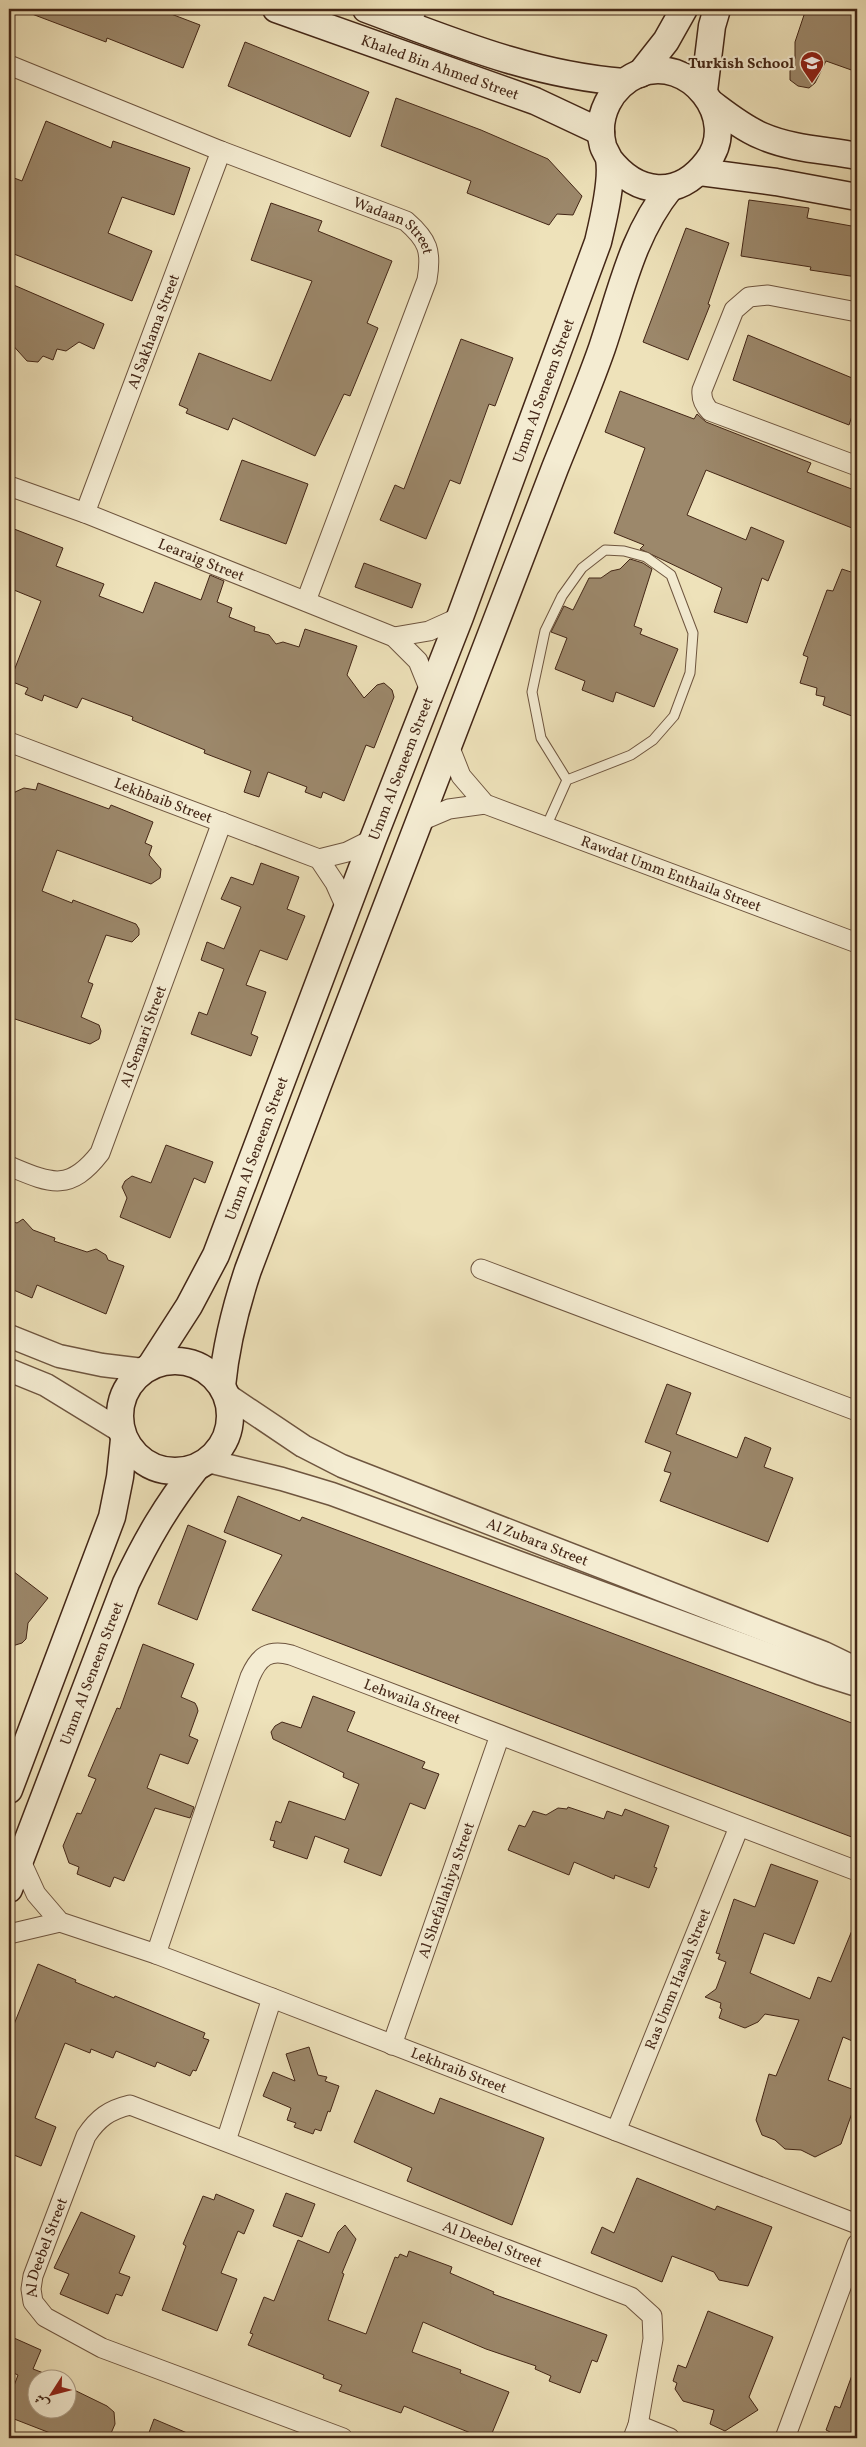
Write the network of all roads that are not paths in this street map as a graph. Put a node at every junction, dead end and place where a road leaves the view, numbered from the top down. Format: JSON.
{"nodes":[{"id":1,"x":276,"y":9,"type":"edge"},
{"id":2,"x":366,"y":9,"type":"edge"},
{"id":3,"x":684,"y":9,"type":"edge"},
{"id":4,"x":717,"y":9,"type":"edge"},
{"id":5,"x":417,"y":17,"type":"edge"},
{"id":6,"x":9,"y":65,"type":"edge"},
{"id":7,"x":632,"y":78,"type":"junction"},
{"id":8,"x":707,"y":97,"type":"junction"},
{"id":9,"x":601,"y":132,"type":"junction"},
{"id":10,"x":221,"y":151,"type":"junction"},
{"id":11,"x":857,"y":156,"type":"edge"},
{"id":12,"x":609,"y":159,"type":"junction"},
{"id":13,"x":700,"y":172,"type":"junction"},
{"id":14,"x":670,"y":188,"type":"junction"},
{"id":15,"x":857,"y":198,"type":"edge"},
{"id":16,"x":857,"y":312,"type":"edge"},
{"id":17,"x":857,"y":466,"type":"edge"},
{"id":18,"x":9,"y":486,"type":"edge"},
{"id":19,"x":85,"y":513,"type":"junction"},
{"id":20,"x":306,"y":601,"type":"junction"},
{"id":21,"x":460,"y":617,"type":"junction"},
{"id":22,"x":394,"y":637,"type":"junction"},
{"id":23,"x":431,"y":693,"type":"junction"},
{"id":24,"x":9,"y":742,"type":"edge"},
{"id":25,"x":448,"y":743,"type":"junction"},
{"id":26,"x":567,"y":780,"type":"junction"},
{"id":27,"x":485,"y":804,"type":"junction"},
{"id":28,"x":222,"y":822,"type":"junction"},
{"id":29,"x":416,"y":823,"type":"junction"},
{"id":30,"x":546,"y":827,"type":"junction"},
{"id":31,"x":372,"y":839,"type":"junction"},
{"id":32,"x":319,"y":859,"type":"junction"},
{"id":33,"x":347,"y":910,"type":"junction"},
{"id":34,"x":857,"y":943,"type":"edge"},
{"id":35,"x":9,"y":1166,"type":"edge"},
{"id":36,"x":481,"y":1269,"type":"dead end"},
{"id":37,"x":9,"y":1336,"type":"edge"},
{"id":38,"x":147,"y":1368,"type":"junction"},
{"id":39,"x":9,"y":1370,"type":"edge"},
{"id":40,"x":224,"y":1391,"type":"junction"},
{"id":41,"x":857,"y":1411,"type":"edge"},
{"id":42,"x":122,"y":1435,"type":"junction"},
{"id":43,"x":202,"y":1464,"type":"junction"},
{"id":44,"x":857,"y":1669,"type":"edge"},
{"id":45,"x":857,"y":1685,"type":"edge"},
{"id":46,"x":500,"y":1735,"type":"junction"},
{"id":47,"x":9,"y":1790,"type":"edge"},
{"id":48,"x":739,"y":1827,"type":"junction"},
{"id":49,"x":20,"y":1859,"type":"junction"},
{"id":50,"x":857,"y":1871,"type":"edge"},
{"id":51,"x":9,"y":1890,"type":"edge"},
{"id":52,"x":60,"y":1922,"type":"junction"},
{"id":53,"x":9,"y":1934,"type":"edge"},
{"id":54,"x":156,"y":1954,"type":"junction"},
{"id":55,"x":272,"y":1998,"type":"junction"},
{"id":56,"x":392,"y":2044,"type":"junction"},
{"id":57,"x":616,"y":2131,"type":"junction"},
{"id":58,"x":226,"y":2141,"type":"junction"},
{"id":59,"x":857,"y":2224,"type":"edge"},
{"id":60,"x":857,"y":2244,"type":"edge"},
{"id":61,"x":635,"y":2432,"type":"edge"},
{"id":62,"x":342,"y":2438,"type":"edge"},
{"id":63,"x":670,"y":2438,"type":"edge"},
{"id":64,"x":785,"y":2438,"type":"edge"}],
"edges":[{"from":1,"to":9,"type":"main road","name":"Khaled Bin Ahmed Street"},
{"from":2,"to":5,"type":"main road","name":"Khaled Bin Ahmed Street"},
{"from":3,"to":7,"type":"main road"},
{"from":4,"to":8,"type":"main road"},
{"from":5,"to":7,"type":"main road","name":"Khaled Bin Ahmed Street"},
{"from":6,"to":10,"type":"street","name":"Wadaan Street"},
{"from":7,"to":8,"type":"main road"},
{"from":7,"to":9,"type":"main road"},
{"from":8,"to":11,"type":"main road"},
{"from":8,"to":13,"type":"main road"},
{"from":9,"to":12,"type":"main road"},
{"from":10,"to":19,"type":"street","name":"Al Sakhama Street"},
{"from":10,"to":20,"type":"street","name":"Wadaan Street"},
{"from":12,"to":14,"type":"main road"},
{"from":12,"to":21,"type":"main road","name":"Umm Al Seneem Street"},
{"from":13,"to":14,"type":"main road"},
{"from":13,"to":15,"type":"main road"},
{"from":14,"to":25,"type":"main road"},
{"from":16,"to":17,"type":"street"},
{"from":18,"to":19,"type":"street","name":"Learaig Street"},
{"from":19,"to":20,"type":"street","name":"Learaig Street"},
{"from":20,"to":22,"type":"street","name":"Learaig Street"},
{"from":21,"to":22,"type":"street"},
{"from":21,"to":23,"type":"main road","name":"Umm Al Seneem Street"},
{"from":22,"to":23,"type":"street","name":"Learaig Street"},
{"from":23,"to":31,"type":"main road","name":"Umm Al Seneem Street"},
{"from":24,"to":28,"type":"street","name":"Lekhbaib Street"},
{"from":25,"to":27,"type":"street","name":"Rawdat Umm Enthaila Street"},
{"from":25,"to":29,"type":"main road"},
{"from":26,"to":26,"type":"lane"},
{"from":26,"to":30,"type":"lane"},
{"from":27,"to":29,"type":"street"},
{"from":27,"to":30,"type":"street","name":"Rawdat Umm Enthaila Street"},
{"from":28,"to":32,"type":"street","name":"Lekhbaib Street"},
{"from":28,"to":35,"type":"street","name":"Al Semari Street"},
{"from":29,"to":40,"type":"main road"},
{"from":30,"to":34,"type":"street","name":"Rawdat Umm Enthaila Street"},
{"from":31,"to":32,"type":"street"},
{"from":31,"to":33,"type":"main road","name":"Umm Al Seneem Street"},
{"from":32,"to":33,"type":"street"},
{"from":33,"to":38,"type":"main road","name":"Umm Al Seneem Street"},
{"from":36,"to":41,"type":"street"},
{"from":37,"to":38,"type":"street"},
{"from":38,"to":40,"type":"main road"},
{"from":38,"to":42,"type":"main road"},
{"from":39,"to":42,"type":"street"},
{"from":40,"to":43,"type":"main road"},
{"from":40,"to":44,"type":"street","name":"Al Zubara Street"},
{"from":42,"to":43,"type":"main road"},
{"from":42,"to":47,"type":"main road"},
{"from":43,"to":45,"type":"street","name":"Al Zubara Street"},
{"from":43,"to":49,"type":"main road","name":"Umm Al Seneem Street"},
{"from":46,"to":48,"type":"street","name":"Lehwaila Street"},
{"from":46,"to":54,"type":"street","name":"Lehwaila Street"},
{"from":46,"to":56,"type":"street","name":"Al Shefallahiya Street"},
{"from":48,"to":50,"type":"street","name":"Lehwaila Street"},
{"from":48,"to":57,"type":"street","name":"Ras Umm Hasah Street"},
{"from":49,"to":51,"type":"main road","name":"Umm Al Seneem Street"},
{"from":49,"to":52,"type":"street"},
{"from":52,"to":53,"type":"street"},
{"from":52,"to":54,"type":"street","name":"Lekhraib Street"},
{"from":54,"to":55,"type":"street","name":"Lekhraib Street"},
{"from":55,"to":56,"type":"street","name":"Lekhraib Street"},
{"from":55,"to":58,"type":"street"},
{"from":56,"to":57,"type":"street","name":"Lekhraib Street"},
{"from":57,"to":59,"type":"street","name":"Lekhraib Street"},
{"from":58,"to":61,"type":"street","name":"Al Deebel Street"},
{"from":58,"to":62,"type":"street","name":"Al Deebel Street"},
{"from":60,"to":64,"type":"street"},
{"from":61,"to":63,"type":"street","name":"Al Deebel Street"}]}
